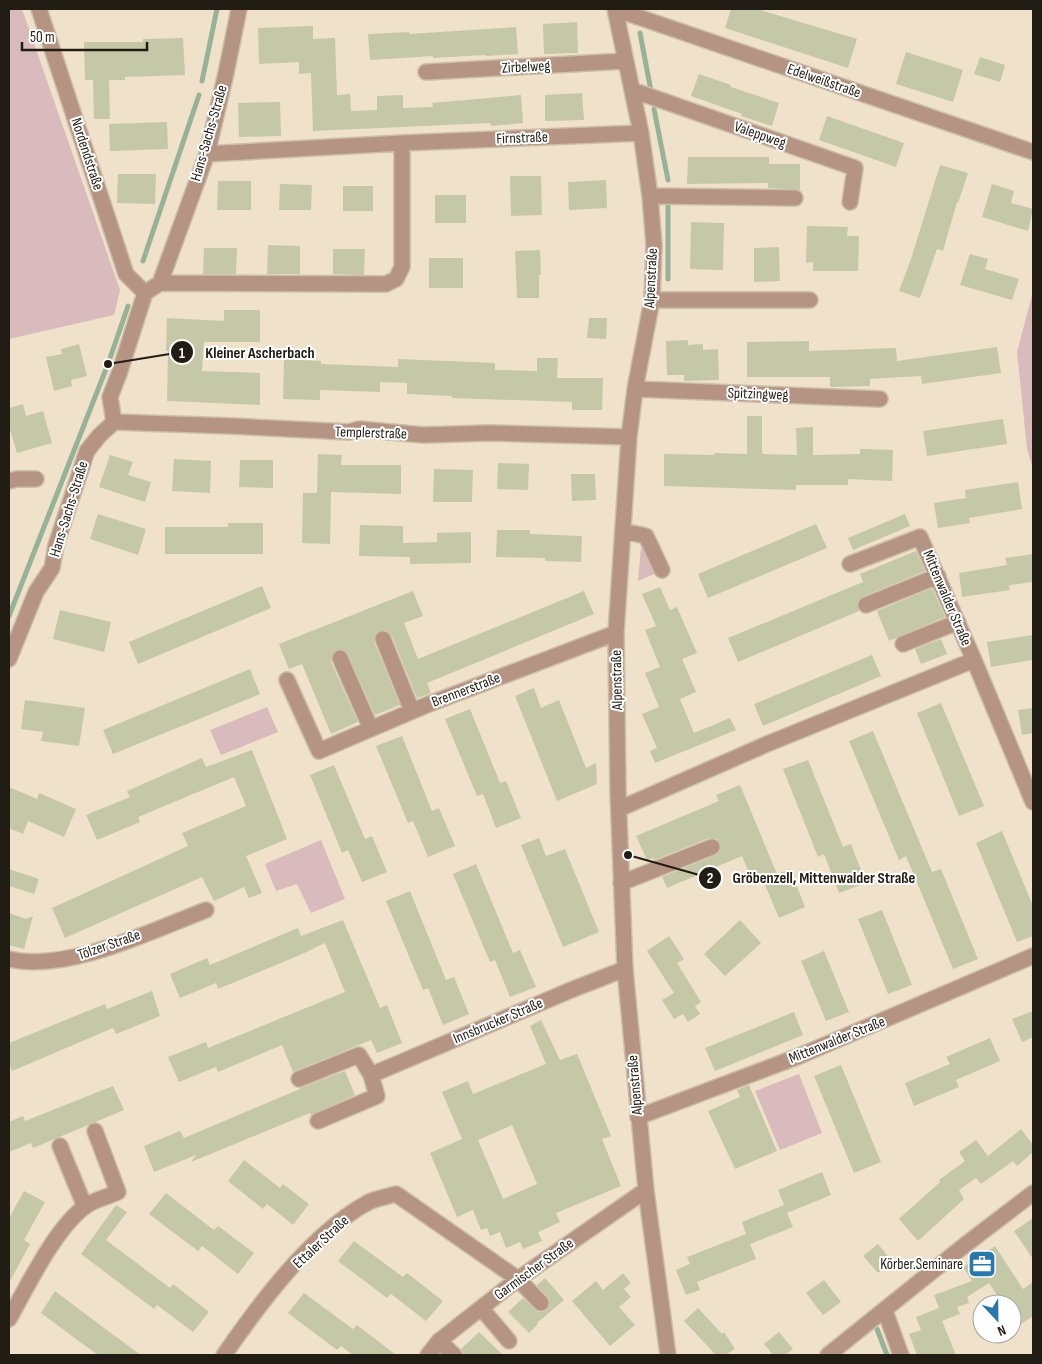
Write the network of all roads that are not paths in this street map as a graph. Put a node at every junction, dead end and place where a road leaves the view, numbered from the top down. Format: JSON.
{"nodes":[{"id":1,"x":39,"y":9,"type":"edge"},
{"id":2,"x":239,"y":9,"type":"edge"},
{"id":3,"x":615,"y":9,"type":"edge"},
{"id":4,"x":625,"y":61,"type":"junction"},
{"id":5,"x":426,"y":72,"type":"dead end"},
{"id":6,"x":632,"y":90,"type":"junction"},
{"id":7,"x":641,"y":133,"type":"junction"},
{"id":8,"x":402,"y":143,"type":"junction"},
{"id":9,"x":1033,"y":152,"type":"edge"},
{"id":10,"x":207,"y":154,"type":"junction"},
{"id":11,"x":650,"y":196,"type":"junction"},
{"id":12,"x":795,"y":198,"type":"dead end"},
{"id":13,"x":850,"y":202,"type":"dead end"},
{"id":14,"x":160,"y":283,"type":"junction"},
{"id":15,"x":145,"y":293,"type":"junction"},
{"id":16,"x":652,"y":300,"type":"junction"},
{"id":17,"x":810,"y":300,"type":"dead end"},
{"id":18,"x":635,"y":389,"type":"junction"},
{"id":19,"x":880,"y":399,"type":"dead end"},
{"id":20,"x":114,"y":422,"type":"junction"},
{"id":21,"x":630,"y":437,"type":"junction"},
{"id":22,"x":36,"y":479,"type":"dead end"},
{"id":23,"x":9,"y":481,"type":"edge"},
{"id":24,"x":623,"y":531,"type":"junction"},
{"id":25,"x":850,"y":564,"type":"dead end"},
{"id":26,"x":662,"y":570,"type":"dead end"},
{"id":27,"x":938,"y":576,"type":"junction"},
{"id":28,"x":866,"y":605,"type":"dead end"},
{"id":29,"x":958,"y":622,"type":"junction"},
{"id":30,"x":616,"y":632,"type":"junction"},
{"id":31,"x":382,"y":639,"type":"dead end"},
{"id":32,"x":904,"y":644,"type":"dead end"},
{"id":33,"x":340,"y":658,"type":"dead end"},
{"id":34,"x":9,"y":659,"type":"edge"},
{"id":35,"x":974,"y":660,"type":"junction"},
{"id":36,"x":287,"y":680,"type":"dead end"},
{"id":37,"x":412,"y":711,"type":"junction"},
{"id":38,"x":371,"y":729,"type":"junction"},
{"id":39,"x":1029,"y":781,"type":"edge"},
{"id":40,"x":1033,"y":802,"type":"edge"},
{"id":41,"x":619,"y":809,"type":"junction"},
{"id":42,"x":712,"y":846,"type":"dead end"},
{"id":43,"x":621,"y":883,"type":"junction"},
{"id":44,"x":206,"y":910,"type":"dead end"},
{"id":45,"x":1033,"y":956,"type":"edge"},
{"id":46,"x":9,"y":959,"type":"edge"},
{"id":47,"x":625,"y":969,"type":"junction"},
{"id":48,"x":371,"y":1075,"type":"junction"},
{"id":49,"x":299,"y":1079,"type":"dead end"},
{"id":50,"x":638,"y":1116,"type":"junction"},
{"id":51,"x":318,"y":1121,"type":"dead end"},
{"id":52,"x":96,"y":1131,"type":"dead end"},
{"id":53,"x":60,"y":1146,"type":"dead end"},
{"id":54,"x":646,"y":1190,"type":"junction"},
{"id":55,"x":1033,"y":1193,"type":"edge"},
{"id":56,"x":84,"y":1206,"type":"junction"},
{"id":57,"x":518,"y":1279,"type":"junction"},
{"id":58,"x":541,"y":1303,"type":"dead end"},
{"id":59,"x":481,"y":1308,"type":"junction"},
{"id":60,"x":885,"y":1311,"type":"junction"},
{"id":61,"x":9,"y":1319,"type":"edge"},
{"id":62,"x":439,"y":1341,"type":"junction"},
{"id":63,"x":509,"y":1341,"type":"dead end"},
{"id":64,"x":664,"y":1353,"type":"edge"},
{"id":65,"x":224,"y":1355,"type":"edge"},
{"id":66,"x":428,"y":1355,"type":"edge"},
{"id":67,"x":454,"y":1355,"type":"edge"},
{"id":68,"x":828,"y":1355,"type":"edge"},
{"id":69,"x":901,"y":1355,"type":"edge"}],
"edges":[{"from":1,"to":15,"type":"street","name":"Nordendstraße"},
{"from":2,"to":10,"type":"street","name":"Hans-Sachs-Straße"},
{"from":3,"to":4,"type":"street","name":"Alpenstraße"},
{"from":3,"to":9,"type":"street","name":"Edelweißstraße"},
{"from":4,"to":5,"type":"street","name":"Zirbelweg"},
{"from":4,"to":6,"type":"street","name":"Alpenstraße"},
{"from":6,"to":7,"type":"street","name":"Alpenstraße"},
{"from":6,"to":13,"type":"street","name":"Valeppweg"},
{"from":7,"to":8,"type":"street","name":"Firnstraße"},
{"from":7,"to":11,"type":"street","name":"Alpenstraße"},
{"from":8,"to":10,"type":"street","name":"Firnstraße"},
{"from":8,"to":14,"type":"street"},
{"from":10,"to":14,"type":"street","name":"Hans-Sachs-Straße"},
{"from":11,"to":12,"type":"street"},
{"from":11,"to":16,"type":"street","name":"Alpenstraße"},
{"from":14,"to":15,"type":"street"},
{"from":15,"to":20,"type":"street"},
{"from":16,"to":17,"type":"street"},
{"from":16,"to":18,"type":"street","name":"Alpenstraße"},
{"from":18,"to":19,"type":"street","name":"Spitzingweg"},
{"from":18,"to":21,"type":"street","name":"Alpenstraße"},
{"from":20,"to":21,"type":"street","name":"Templerstraße"},
{"from":20,"to":34,"type":"street","name":"Hans-Sachs-Straße"},
{"from":21,"to":24,"type":"street","name":"Alpenstraße"},
{"from":22,"to":23,"type":"street"},
{"from":24,"to":26,"type":"street"},
{"from":24,"to":30,"type":"street","name":"Alpenstraße"},
{"from":25,"to":27,"type":"street","name":"Mittenwalder Straße"},
{"from":27,"to":28,"type":"street"},
{"from":27,"to":29,"type":"street","name":"Mittenwalder Straße"},
{"from":29,"to":32,"type":"street"},
{"from":29,"to":35,"type":"street","name":"Mittenwalder Straße"},
{"from":30,"to":37,"type":"street","name":"Brennerstraße"},
{"from":30,"to":41,"type":"street","name":"Alpenstraße"},
{"from":31,"to":37,"type":"street"},
{"from":33,"to":38,"type":"street"},
{"from":35,"to":39,"type":"street","name":"Mittenwalder Straße"},
{"from":35,"to":41,"type":"street","name":"Mittenwalder Straße"},
{"from":36,"to":38,"type":"street","name":"Brennerstraße"},
{"from":37,"to":38,"type":"street","name":"Brennerstraße"},
{"from":39,"to":40,"type":"street","name":"Mittenwalder Straße"},
{"from":41,"to":43,"type":"street","name":"Alpenstraße"},
{"from":42,"to":43,"type":"street"},
{"from":43,"to":47,"type":"street","name":"Alpenstraße"},
{"from":44,"to":46,"type":"street","name":"Tölzer Straße"},
{"from":45,"to":50,"type":"street","name":"Mittenwalder Straße"},
{"from":47,"to":48,"type":"street","name":"Innsbrucker Straße"},
{"from":47,"to":50,"type":"street","name":"Alpenstraße"},
{"from":48,"to":49,"type":"street"},
{"from":48,"to":51,"type":"street"},
{"from":50,"to":54,"type":"street","name":"Alpenstraße"},
{"from":52,"to":56,"type":"street"},
{"from":53,"to":56,"type":"street"},
{"from":54,"to":57,"type":"street","name":"Garmischer Straße"},
{"from":54,"to":64,"type":"street","name":"Alpenstraße"},
{"from":55,"to":60,"type":"street"},
{"from":56,"to":61,"type":"street"},
{"from":57,"to":58,"type":"street"},
{"from":57,"to":59,"type":"street","name":"Garmischer Straße"},
{"from":57,"to":65,"type":"street","name":"Ettaler Straße"},
{"from":59,"to":62,"type":"street","name":"Garmischer Straße"},
{"from":59,"to":63,"type":"street"},
{"from":60,"to":68,"type":"street"},
{"from":60,"to":69,"type":"street"},
{"from":62,"to":66,"type":"street","name":"Garmischer Straße"},
{"from":62,"to":67,"type":"street"}]}
